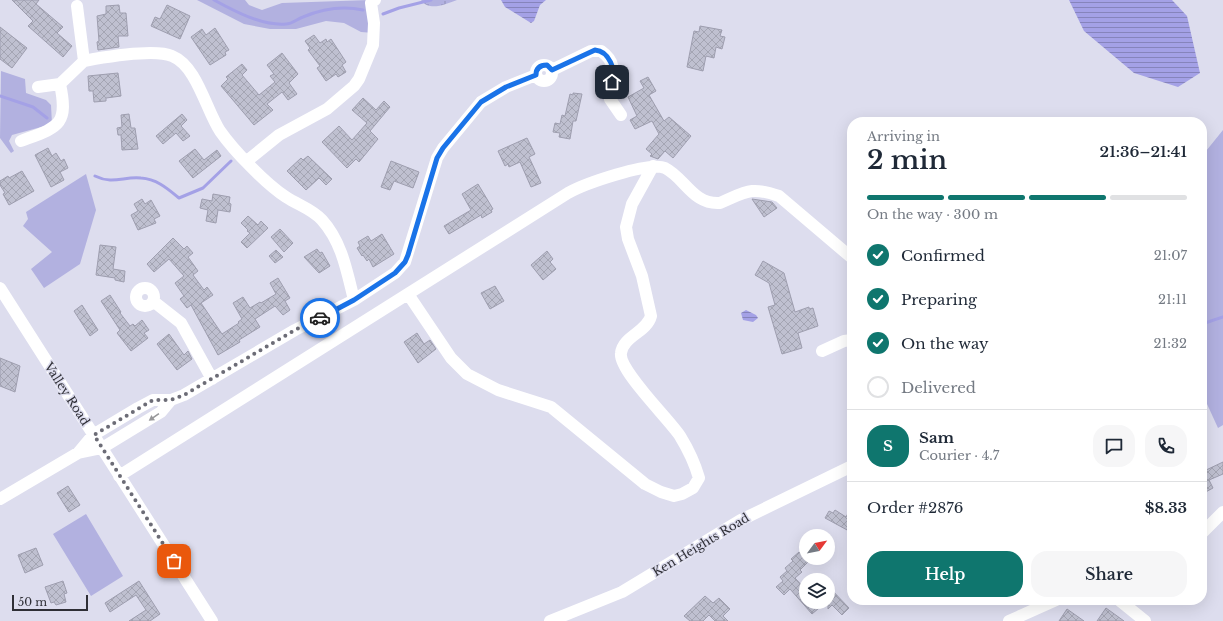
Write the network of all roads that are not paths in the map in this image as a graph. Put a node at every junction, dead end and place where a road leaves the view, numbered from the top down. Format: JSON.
{"nodes":[{"id":1,"x":372,"y":1,"type":"edge"},
{"id":2,"x":77,"y":6,"type":"dead end"},
{"id":3,"x":84,"y":61,"type":"junction"},
{"id":4,"x":60,"y":84,"type":"junction"},
{"id":5,"x":38,"y":87,"type":"dead end"},
{"id":6,"x":621,"y":115,"type":"dead end"},
{"id":7,"x":22,"y":142,"type":"dead end"},
{"id":8,"x":247,"y":161,"type":"junction"},
{"id":9,"x":653,"y":166,"type":"junction"},
{"id":10,"x":847,"y":254,"type":"edge"},
{"id":11,"x":0,"y":288,"type":"edge"},
{"id":12,"x":408,"y":294,"type":"junction"},
{"id":13,"x":354,"y":300,"type":"junction"},
{"id":14,"x":153,"y":301,"type":"dead end"},
{"id":15,"x":847,"y":340,"type":"edge"},
{"id":16,"x":822,"y":351,"type":"dead end"},
{"id":17,"x":212,"y":379,"type":"junction"},
{"id":18,"x":171,"y":400,"type":"junction"},
{"id":19,"x":121,"y":418,"type":"junction"},
{"id":20,"x":134,"y":430,"type":"junction"},
{"id":21,"x":94,"y":435,"type":"junction"},
{"id":22,"x":102,"y":448,"type":"junction"},
{"id":23,"x":78,"y":453,"type":"junction"},
{"id":24,"x":847,"y":468,"type":"edge"},
{"id":25,"x":119,"y":476,"type":"junction"},
{"id":26,"x":0,"y":499,"type":"edge"},
{"id":27,"x":1223,"y":512,"type":"edge"},
{"id":28,"x":1207,"y":528,"type":"edge"},
{"id":29,"x":1045,"y":605,"type":"edge"},
{"id":30,"x":1124,"y":605,"type":"edge"},
{"id":31,"x":212,"y":621,"type":"edge"},
{"id":32,"x":550,"y":621,"type":"edge"},
{"id":33,"x":1008,"y":621,"type":"edge"},
{"id":34,"x":1144,"y":621,"type":"edge"}],
"edges":[{"from":1,"to":8,"type":"street"},
{"from":2,"to":3,"type":"street"},
{"from":3,"to":4,"type":"street"},
{"from":3,"to":8,"type":"street"},
{"from":4,"to":5,"type":"street"},
{"from":4,"to":7,"type":"street"},
{"from":6,"to":13,"type":"street"},
{"from":8,"to":13,"type":"street"},
{"from":9,"to":10,"type":"street"},
{"from":9,"to":12,"type":"street"},
{"from":9,"to":12,"type":"street"},
{"from":11,"to":21,"type":"street","name":"Valley Road"},
{"from":12,"to":25,"type":"street"},
{"from":13,"to":17,"type":"street"},
{"from":14,"to":17,"type":"street"},
{"from":15,"to":16,"type":"street"},
{"from":17,"to":18,"type":"street"},
{"from":18,"to":19,"type":"street"},
{"from":18,"to":20,"type":"street","one_way":true},
{"from":19,"to":20,"type":"street"},
{"from":19,"to":21,"type":"street"},
{"from":20,"to":22,"type":"street"},
{"from":21,"to":22,"type":"street","name":"Valley Road"},
{"from":21,"to":23,"type":"street"},
{"from":22,"to":23,"type":"street"},
{"from":22,"to":25,"type":"street","name":"Valley Road"},
{"from":23,"to":26,"type":"street"},
{"from":24,"to":32,"type":"street","name":"Ken Heights Road"},
{"from":25,"to":31,"type":"street","name":"Valley Road"},
{"from":27,"to":28,"type":"street"},
{"from":29,"to":33,"type":"street"},
{"from":30,"to":34,"type":"street"}]}
